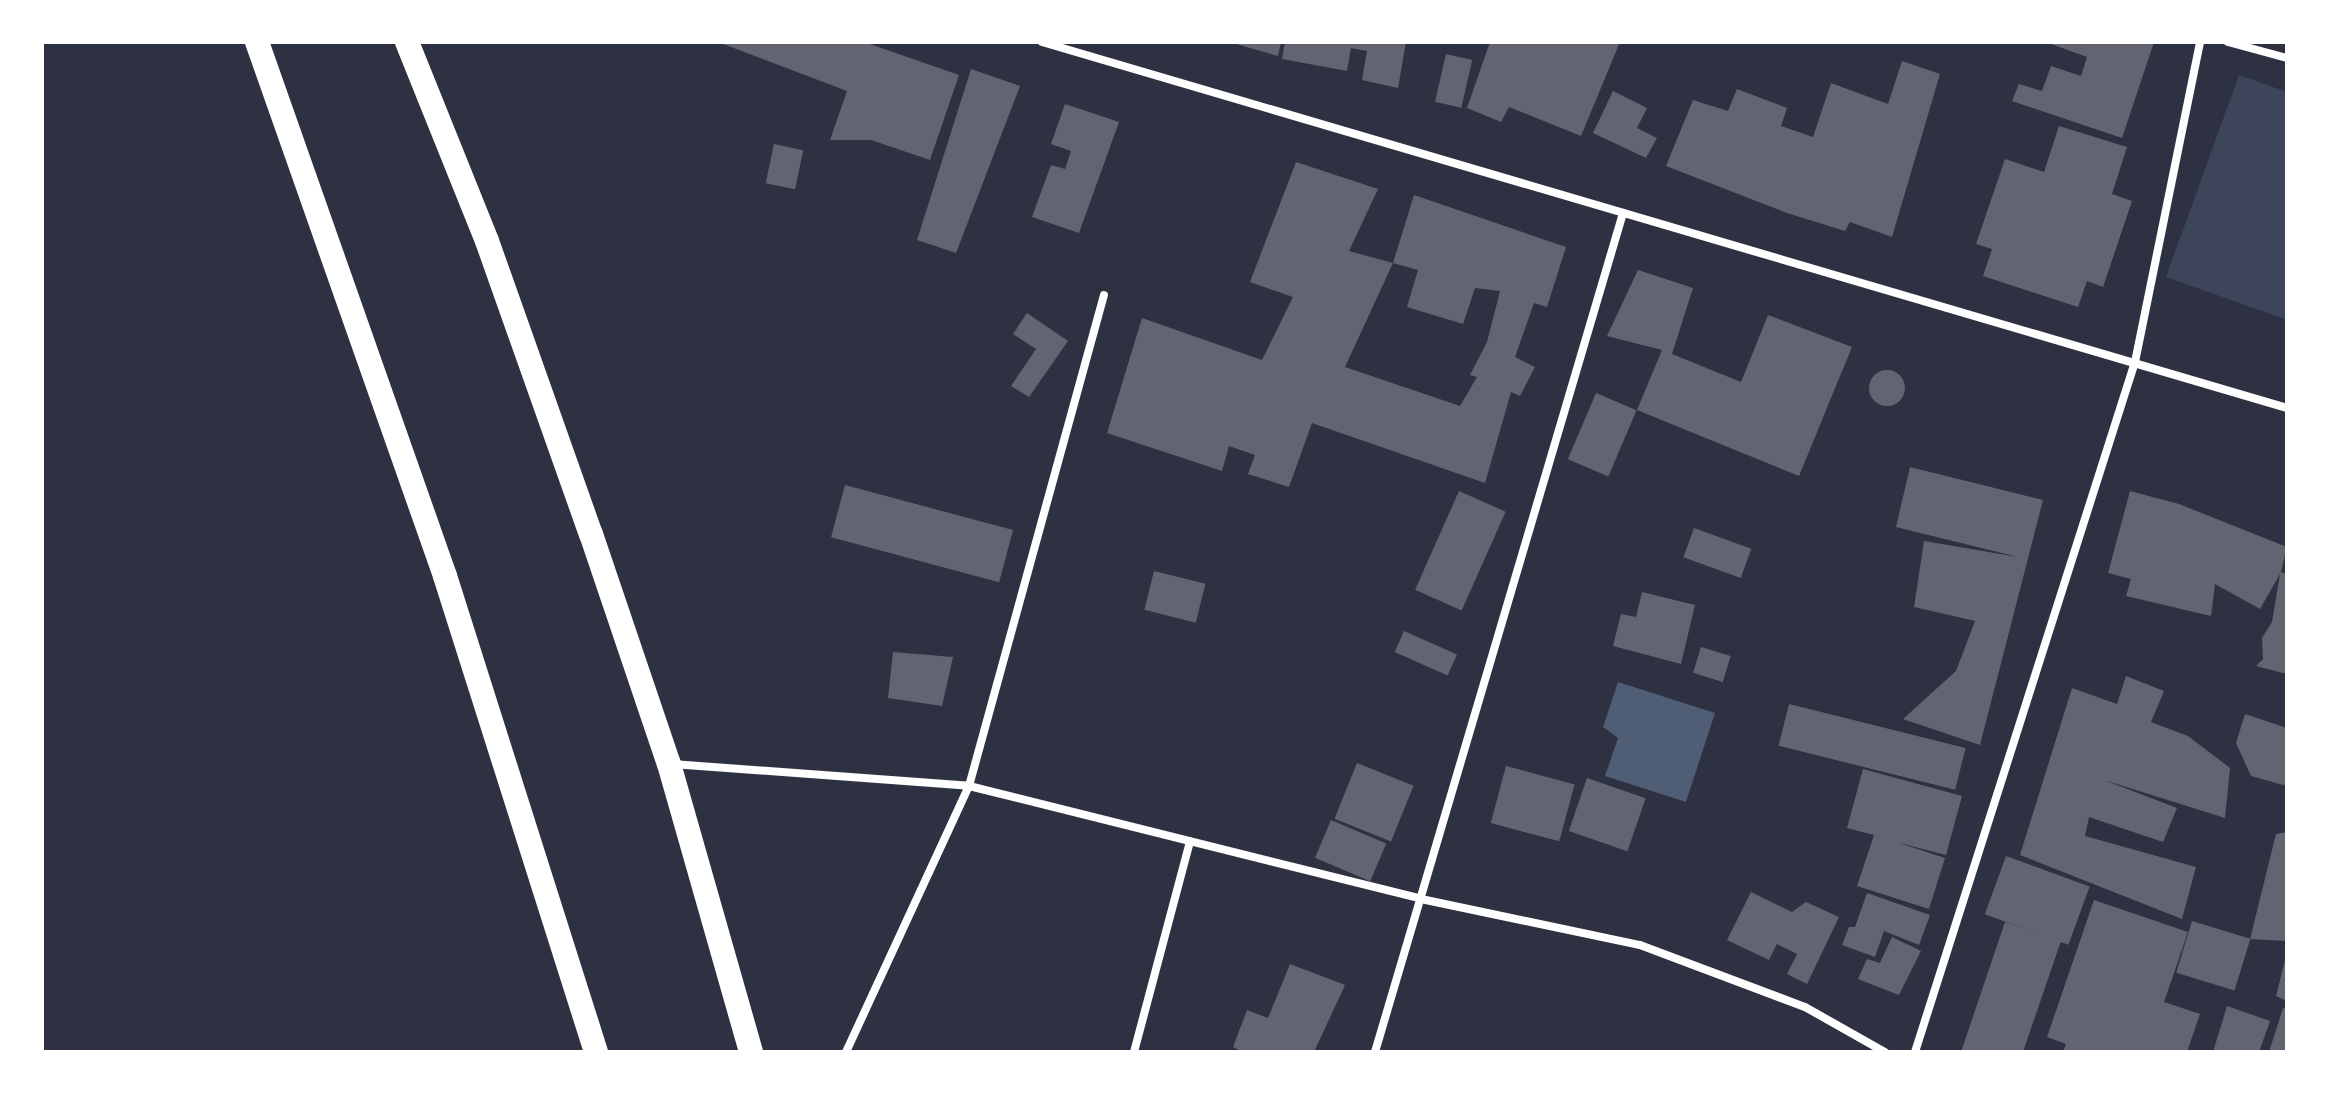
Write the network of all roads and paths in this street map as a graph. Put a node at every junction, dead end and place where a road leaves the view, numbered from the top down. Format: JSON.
{"nodes":[{"id":1,"x":257,"y":42,"type":"edge"},
{"id":2,"x":407,"y":42,"type":"edge"},
{"id":3,"x":1042,"y":42,"type":"edge"},
{"id":4,"x":2200,"y":42,"type":"edge"},
{"id":5,"x":2228,"y":42,"type":"edge"},
{"id":6,"x":2287,"y":58,"type":"edge"},
{"id":7,"x":1623,"y":213,"type":"junction"},
{"id":8,"x":1104,"y":295,"type":"dead end"},
{"id":9,"x":2135,"y":362,"type":"junction"},
{"id":10,"x":2287,"y":408,"type":"edge"},
{"id":11,"x":669,"y":764,"type":"junction"},
{"id":12,"x":969,"y":786,"type":"junction"},
{"id":13,"x":1190,"y":841,"type":"junction"},
{"id":14,"x":1421,"y":899,"type":"junction"},
{"id":15,"x":596,"y":1052,"type":"edge"},
{"id":16,"x":751,"y":1052,"type":"edge"},
{"id":17,"x":846,"y":1052,"type":"edge"},
{"id":18,"x":1134,"y":1052,"type":"edge"},
{"id":19,"x":1375,"y":1052,"type":"edge"},
{"id":20,"x":1885,"y":1052,"type":"edge"},
{"id":21,"x":1915,"y":1052,"type":"edge"}],
"edges":[{"from":1,"to":15,"type":"highway"},
{"from":2,"to":11,"type":"highway"},
{"from":3,"to":7,"type":"street"},
{"from":4,"to":9,"type":"street"},
{"from":5,"to":6,"type":"street"},
{"from":7,"to":9,"type":"street"},
{"from":7,"to":14,"type":"street"},
{"from":8,"to":12,"type":"street"},
{"from":9,"to":10,"type":"street"},
{"from":9,"to":21,"type":"street"},
{"from":11,"to":12,"type":"street"},
{"from":11,"to":16,"type":"highway"},
{"from":12,"to":13,"type":"street"},
{"from":12,"to":17,"type":"street"},
{"from":13,"to":14,"type":"street"},
{"from":13,"to":18,"type":"street"},
{"from":14,"to":19,"type":"street"},
{"from":14,"to":20,"type":"street"}]}
